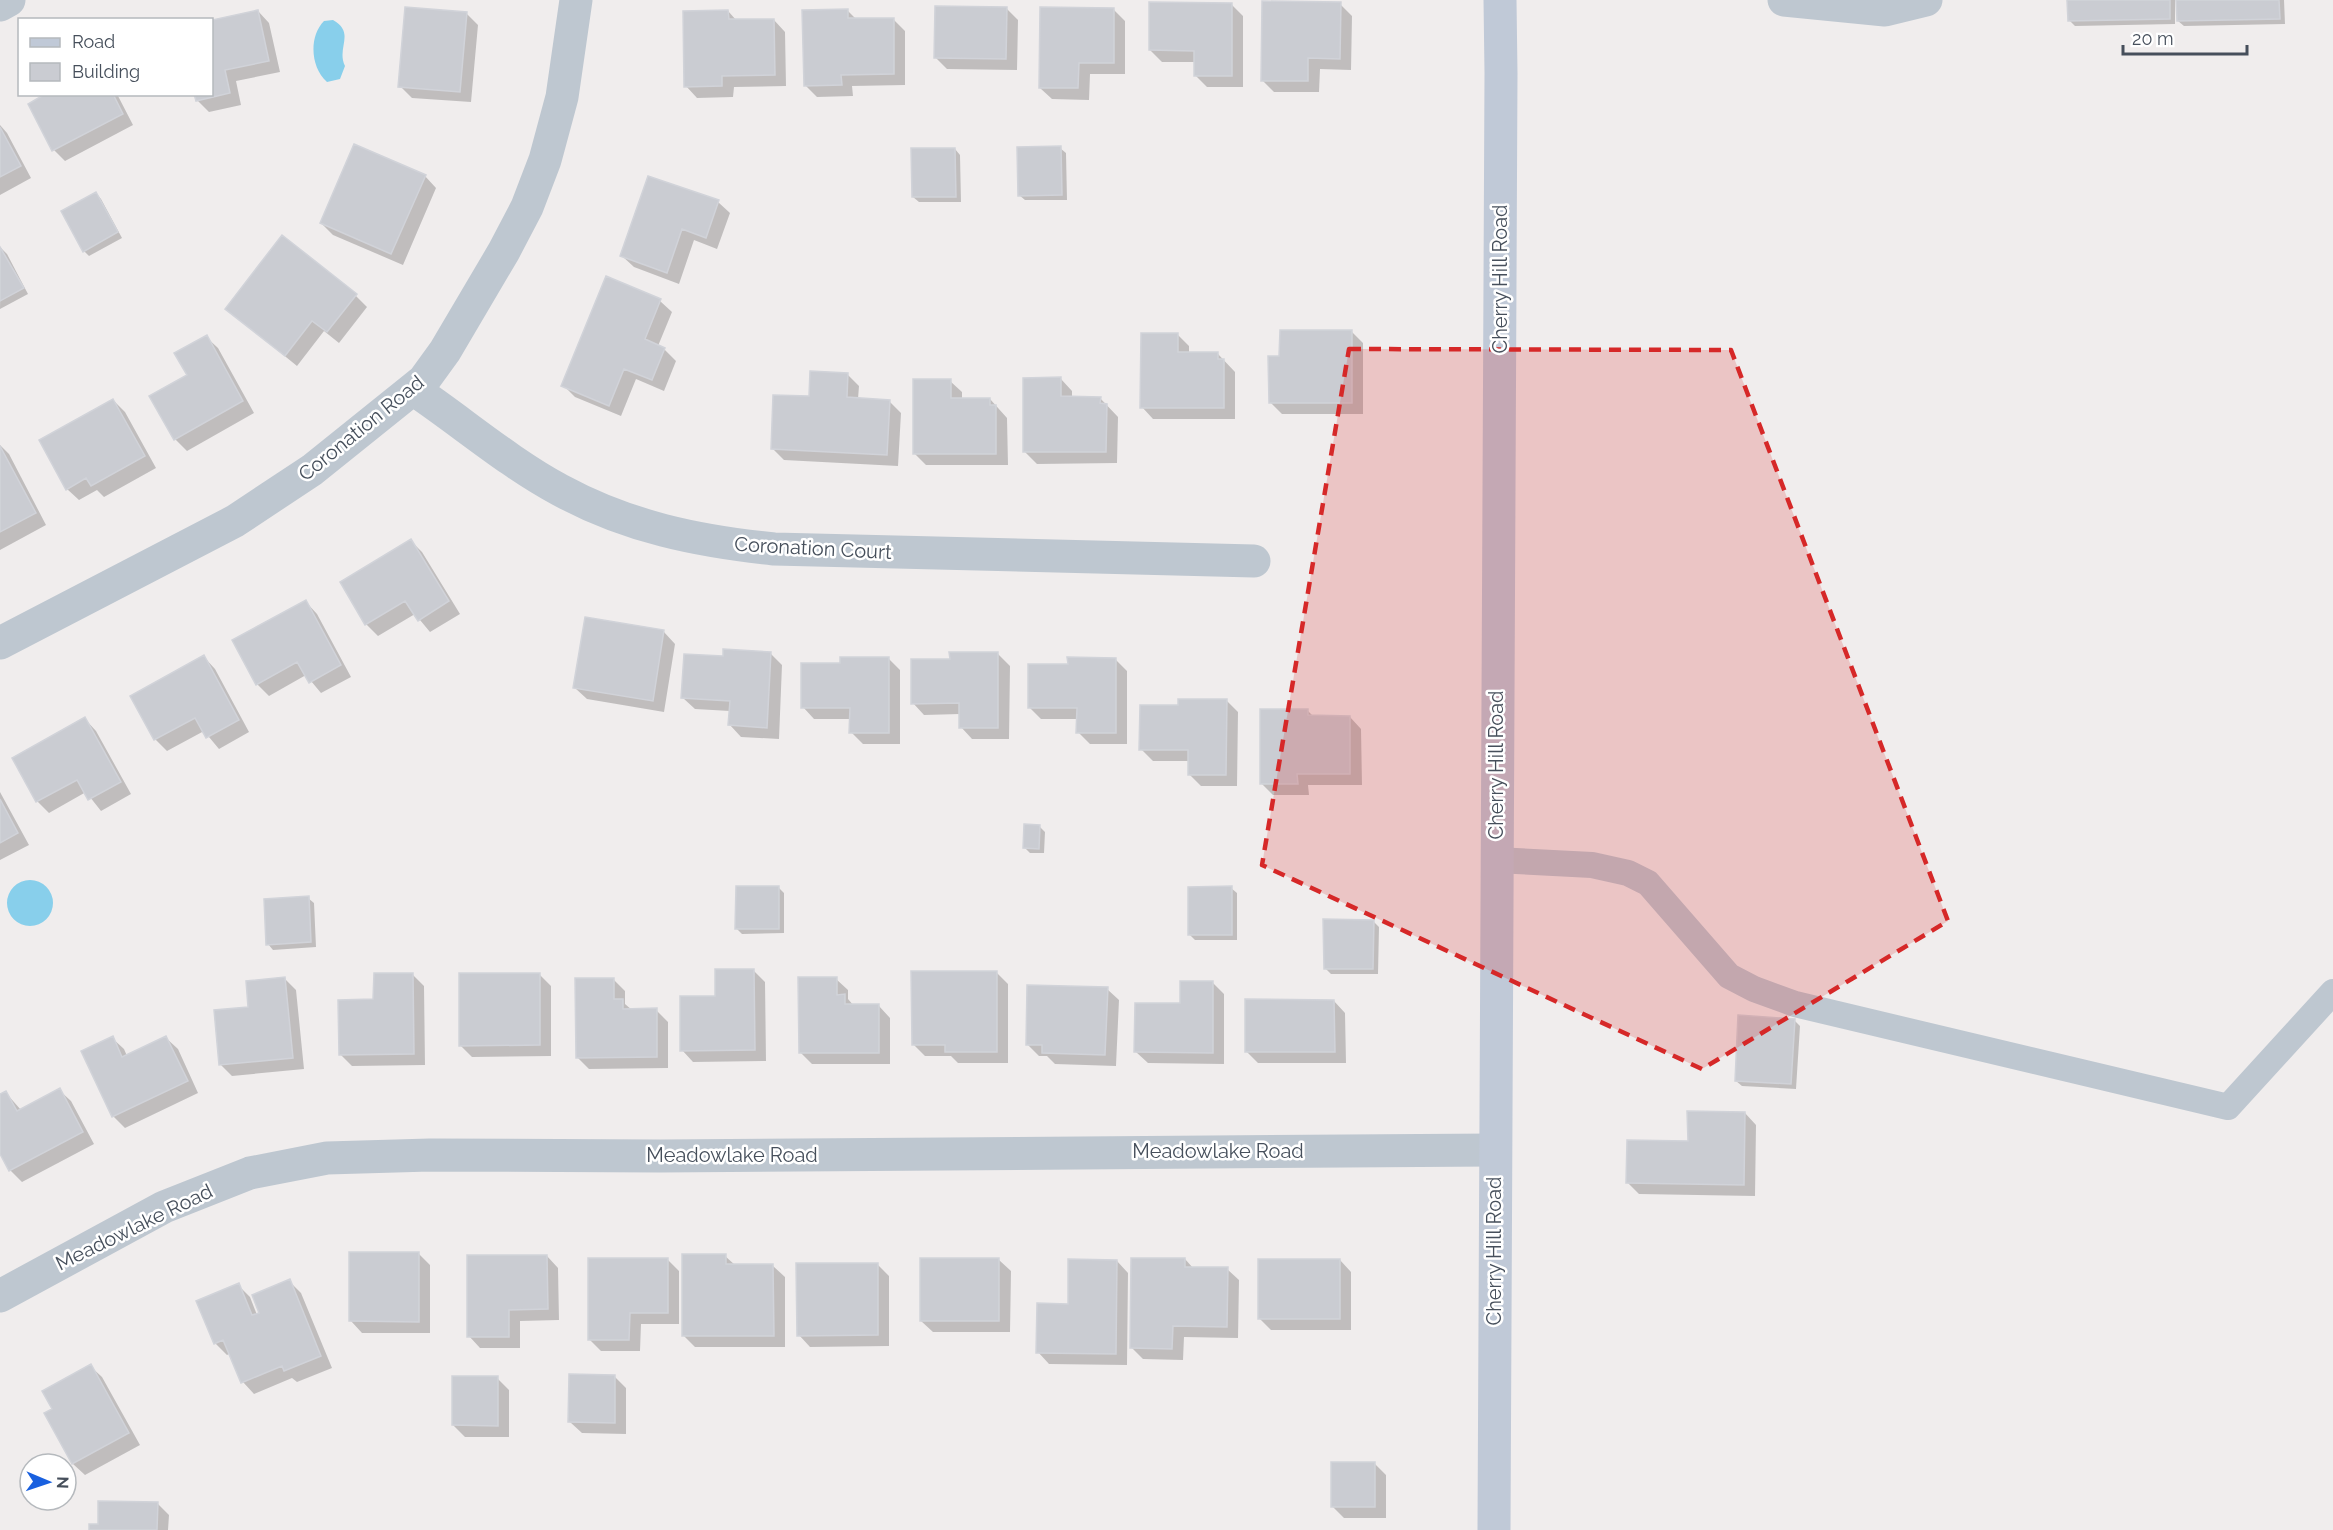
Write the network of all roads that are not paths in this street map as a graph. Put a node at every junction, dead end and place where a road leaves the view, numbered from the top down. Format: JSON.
{"nodes":[{"id":1,"x":9,"y":0,"type":"edge"},
{"id":2,"x":576,"y":0,"type":"edge"},
{"id":3,"x":1500,"y":0,"type":"edge"},
{"id":4,"x":1784,"y":0,"type":"edge"},
{"id":5,"x":1926,"y":0,"type":"edge"},
{"id":6,"x":0,"y":5,"type":"edge"},
{"id":7,"x":413,"y":389,"type":"junction"},
{"id":8,"x":1254,"y":561,"type":"dead end"},
{"id":9,"x":0,"y":643,"type":"edge"},
{"id":10,"x":1496,"y":860,"type":"junction"},
{"id":11,"x":2333,"y":992,"type":"edge"},
{"id":12,"x":1494,"y":1150,"type":"junction"},
{"id":13,"x":0,"y":1296,"type":"edge"},
{"id":14,"x":1494,"y":1530,"type":"edge"}],
"edges":[{"from":1,"to":6,"type":"street"},
{"from":2,"to":7,"type":"street","name":"Coronation Road"},
{"from":3,"to":10,"type":"main road","name":"Cherry Hill Road"},
{"from":4,"to":5,"type":"street"},
{"from":7,"to":8,"type":"street","name":"Coronation Court"},
{"from":7,"to":9,"type":"street","name":"Coronation Road"},
{"from":10,"to":11,"type":"lane"},
{"from":10,"to":12,"type":"main road","name":"Cherry Hill Road"},
{"from":12,"to":13,"type":"street","name":"Meadowlake Road"},
{"from":12,"to":14,"type":"main road","name":"Cherry Hill Road"}]}
